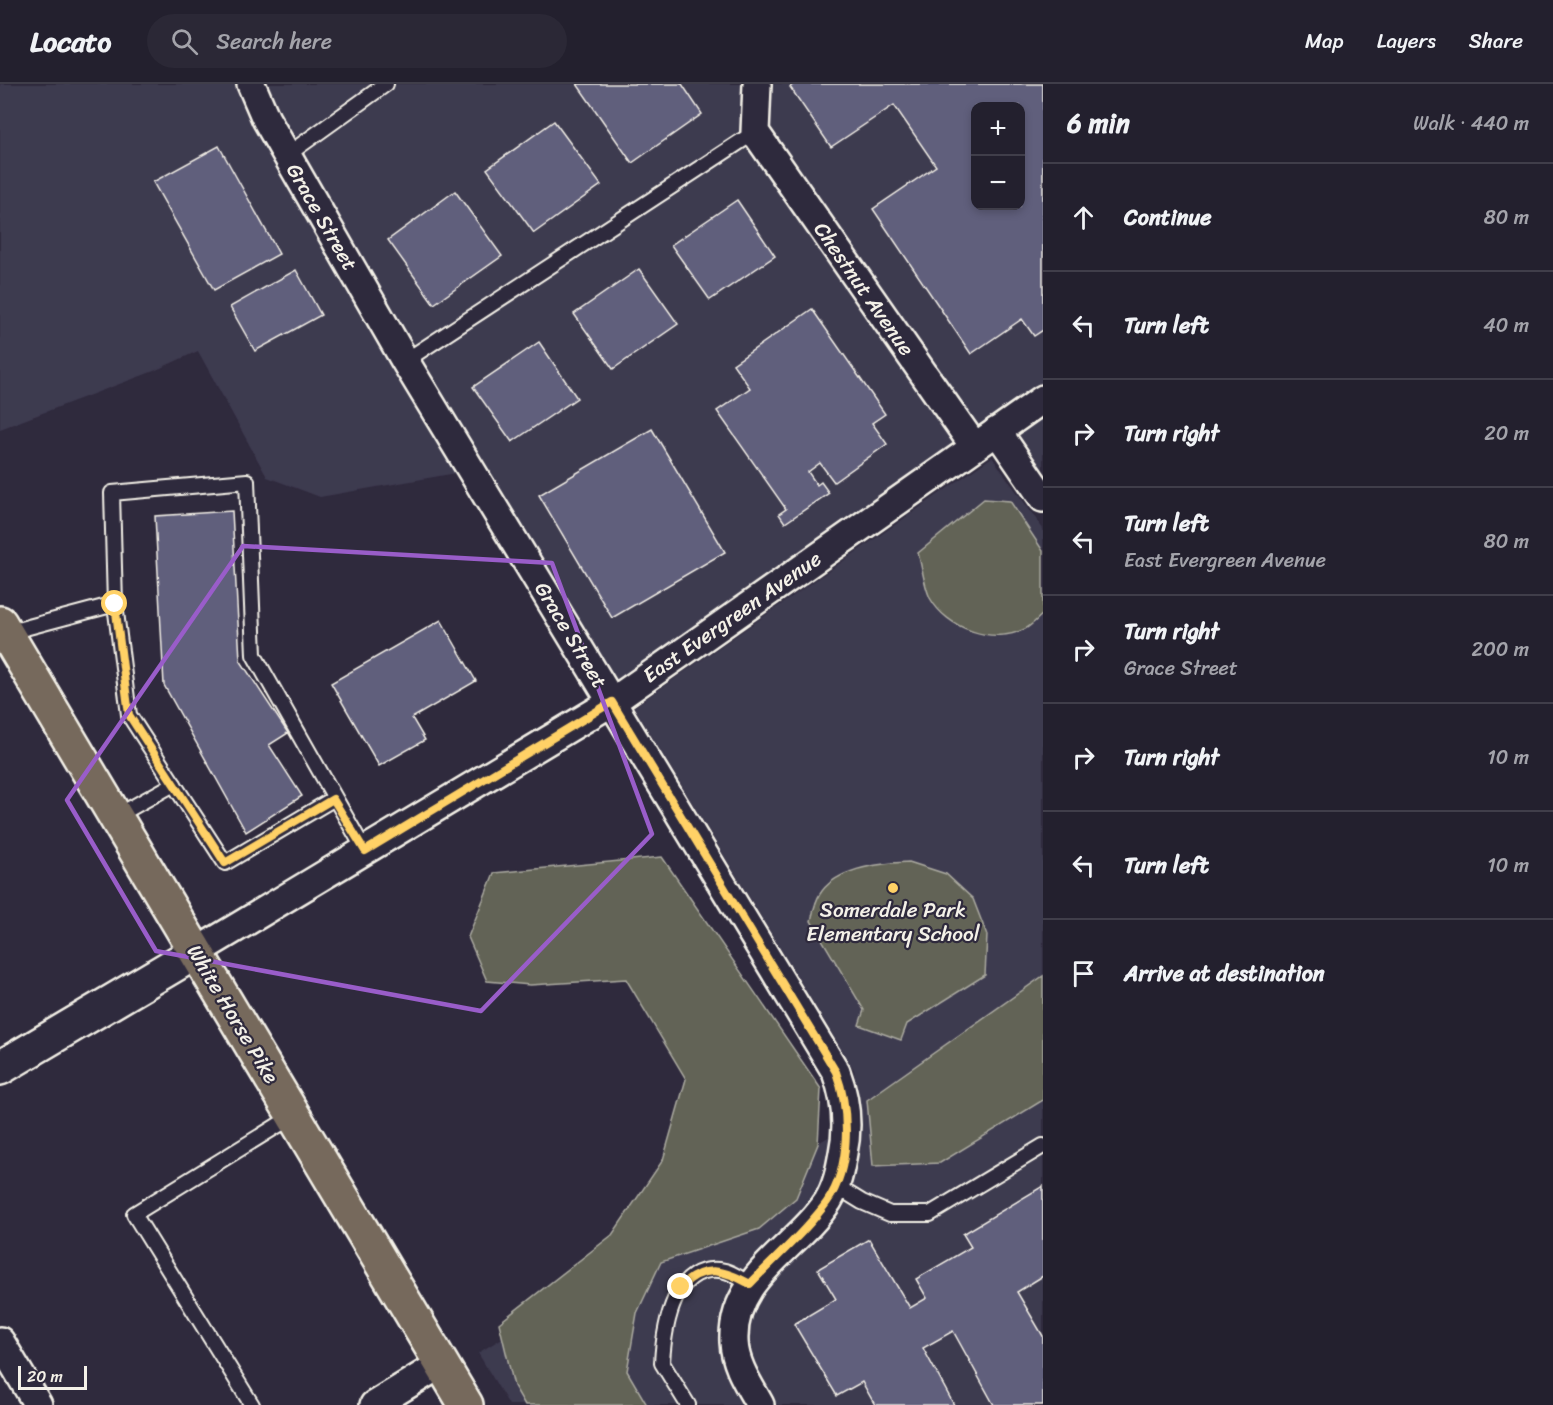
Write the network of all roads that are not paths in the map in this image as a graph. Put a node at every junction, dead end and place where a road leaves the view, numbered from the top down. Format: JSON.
{"nodes":[{"id":1,"x":251,"y":84,"type":"edge"},
{"id":2,"x":386,"y":84,"type":"edge"},
{"id":3,"x":757,"y":84,"type":"edge"},
{"id":4,"x":755,"y":132,"type":"junction"},
{"id":5,"x":287,"y":155,"type":"junction"},
{"id":6,"x":405,"y":362,"type":"junction"},
{"id":7,"x":1043,"y":399,"type":"edge"},
{"id":8,"x":997,"y":431,"type":"junction"},
{"id":9,"x":974,"y":446,"type":"junction"},
{"id":10,"x":1043,"y":498,"type":"edge"},
{"id":11,"x":115,"y":604,"type":"junction"},
{"id":12,"x":3,"y":628,"type":"edge"},
{"id":13,"x":612,"y":702,"type":"junction"},
{"id":14,"x":174,"y":784,"type":"junction"},
{"id":15,"x":333,"y":799,"type":"junction"},
{"id":16,"x":116,"y":817,"type":"junction"},
{"id":17,"x":365,"y":851,"type":"junction"},
{"id":18,"x":196,"y":952,"type":"junction"},
{"id":19,"x":0,"y":1068,"type":"edge"},
{"id":20,"x":293,"y":1116,"type":"junction"},
{"id":21,"x":1043,"y":1146,"type":"edge"},
{"id":22,"x":836,"y":1186,"type":"junction"},
{"id":23,"x":750,"y":1284,"type":"junction"},
{"id":24,"x":0,"y":1341,"type":"edge"},
{"id":25,"x":441,"y":1364,"type":"junction"},
{"id":26,"x":38,"y":1405,"type":"edge"},
{"id":27,"x":252,"y":1405,"type":"edge"},
{"id":28,"x":374,"y":1405,"type":"edge"},
{"id":29,"x":466,"y":1405,"type":"edge"},
{"id":30,"x":688,"y":1405,"type":"edge"},
{"id":31,"x":760,"y":1405,"type":"edge"}],
"edges":[{"from":1,"to":5,"type":"street","name":"Grace Street"},
{"from":2,"to":5,"type":"lane"},
{"from":3,"to":4,"type":"street"},
{"from":4,"to":6,"type":"lane"},
{"from":4,"to":9,"type":"street","name":"Chestnut Avenue"},
{"from":5,"to":6,"type":"street","name":"Grace Street"},
{"from":6,"to":13,"type":"street","name":"Grace Street"},
{"from":7,"to":8,"type":"street","name":"East Evergreen Avenue"},
{"from":8,"to":9,"type":"street","name":"East Evergreen Avenue"},
{"from":8,"to":10,"type":"street"},
{"from":9,"to":13,"type":"street","name":"East Evergreen Avenue"},
{"from":11,"to":12,"type":"lane"},
{"from":11,"to":14,"type":"lane"},
{"from":11,"to":15,"type":"lane"},
{"from":12,"to":16,"type":"highway","name":"White Horse Pike"},
{"from":13,"to":17,"type":"street","name":"East Evergreen Avenue"},
{"from":13,"to":22,"type":"street","name":"Grace Street"},
{"from":14,"to":15,"type":"lane"},
{"from":14,"to":16,"type":"lane"},
{"from":15,"to":17,"type":"lane"},
{"from":16,"to":18,"type":"highway","name":"White Horse Pike"},
{"from":17,"to":18,"type":"street","name":"East Evergreen Avenue"},
{"from":18,"to":19,"type":"street"},
{"from":18,"to":20,"type":"highway","name":"White Horse Pike"},
{"from":20,"to":25,"type":"highway","name":"White Horse Pike"},
{"from":20,"to":27,"type":"lane"},
{"from":21,"to":22,"type":"lane"},
{"from":22,"to":23,"type":"street","name":"Grace Street"},
{"from":23,"to":30,"type":"lane"},
{"from":23,"to":31,"type":"street","name":"Grace Street"},
{"from":24,"to":26,"type":"street"},
{"from":25,"to":28,"type":"street"},
{"from":25,"to":29,"type":"highway","name":"White Horse Pike"}]}
